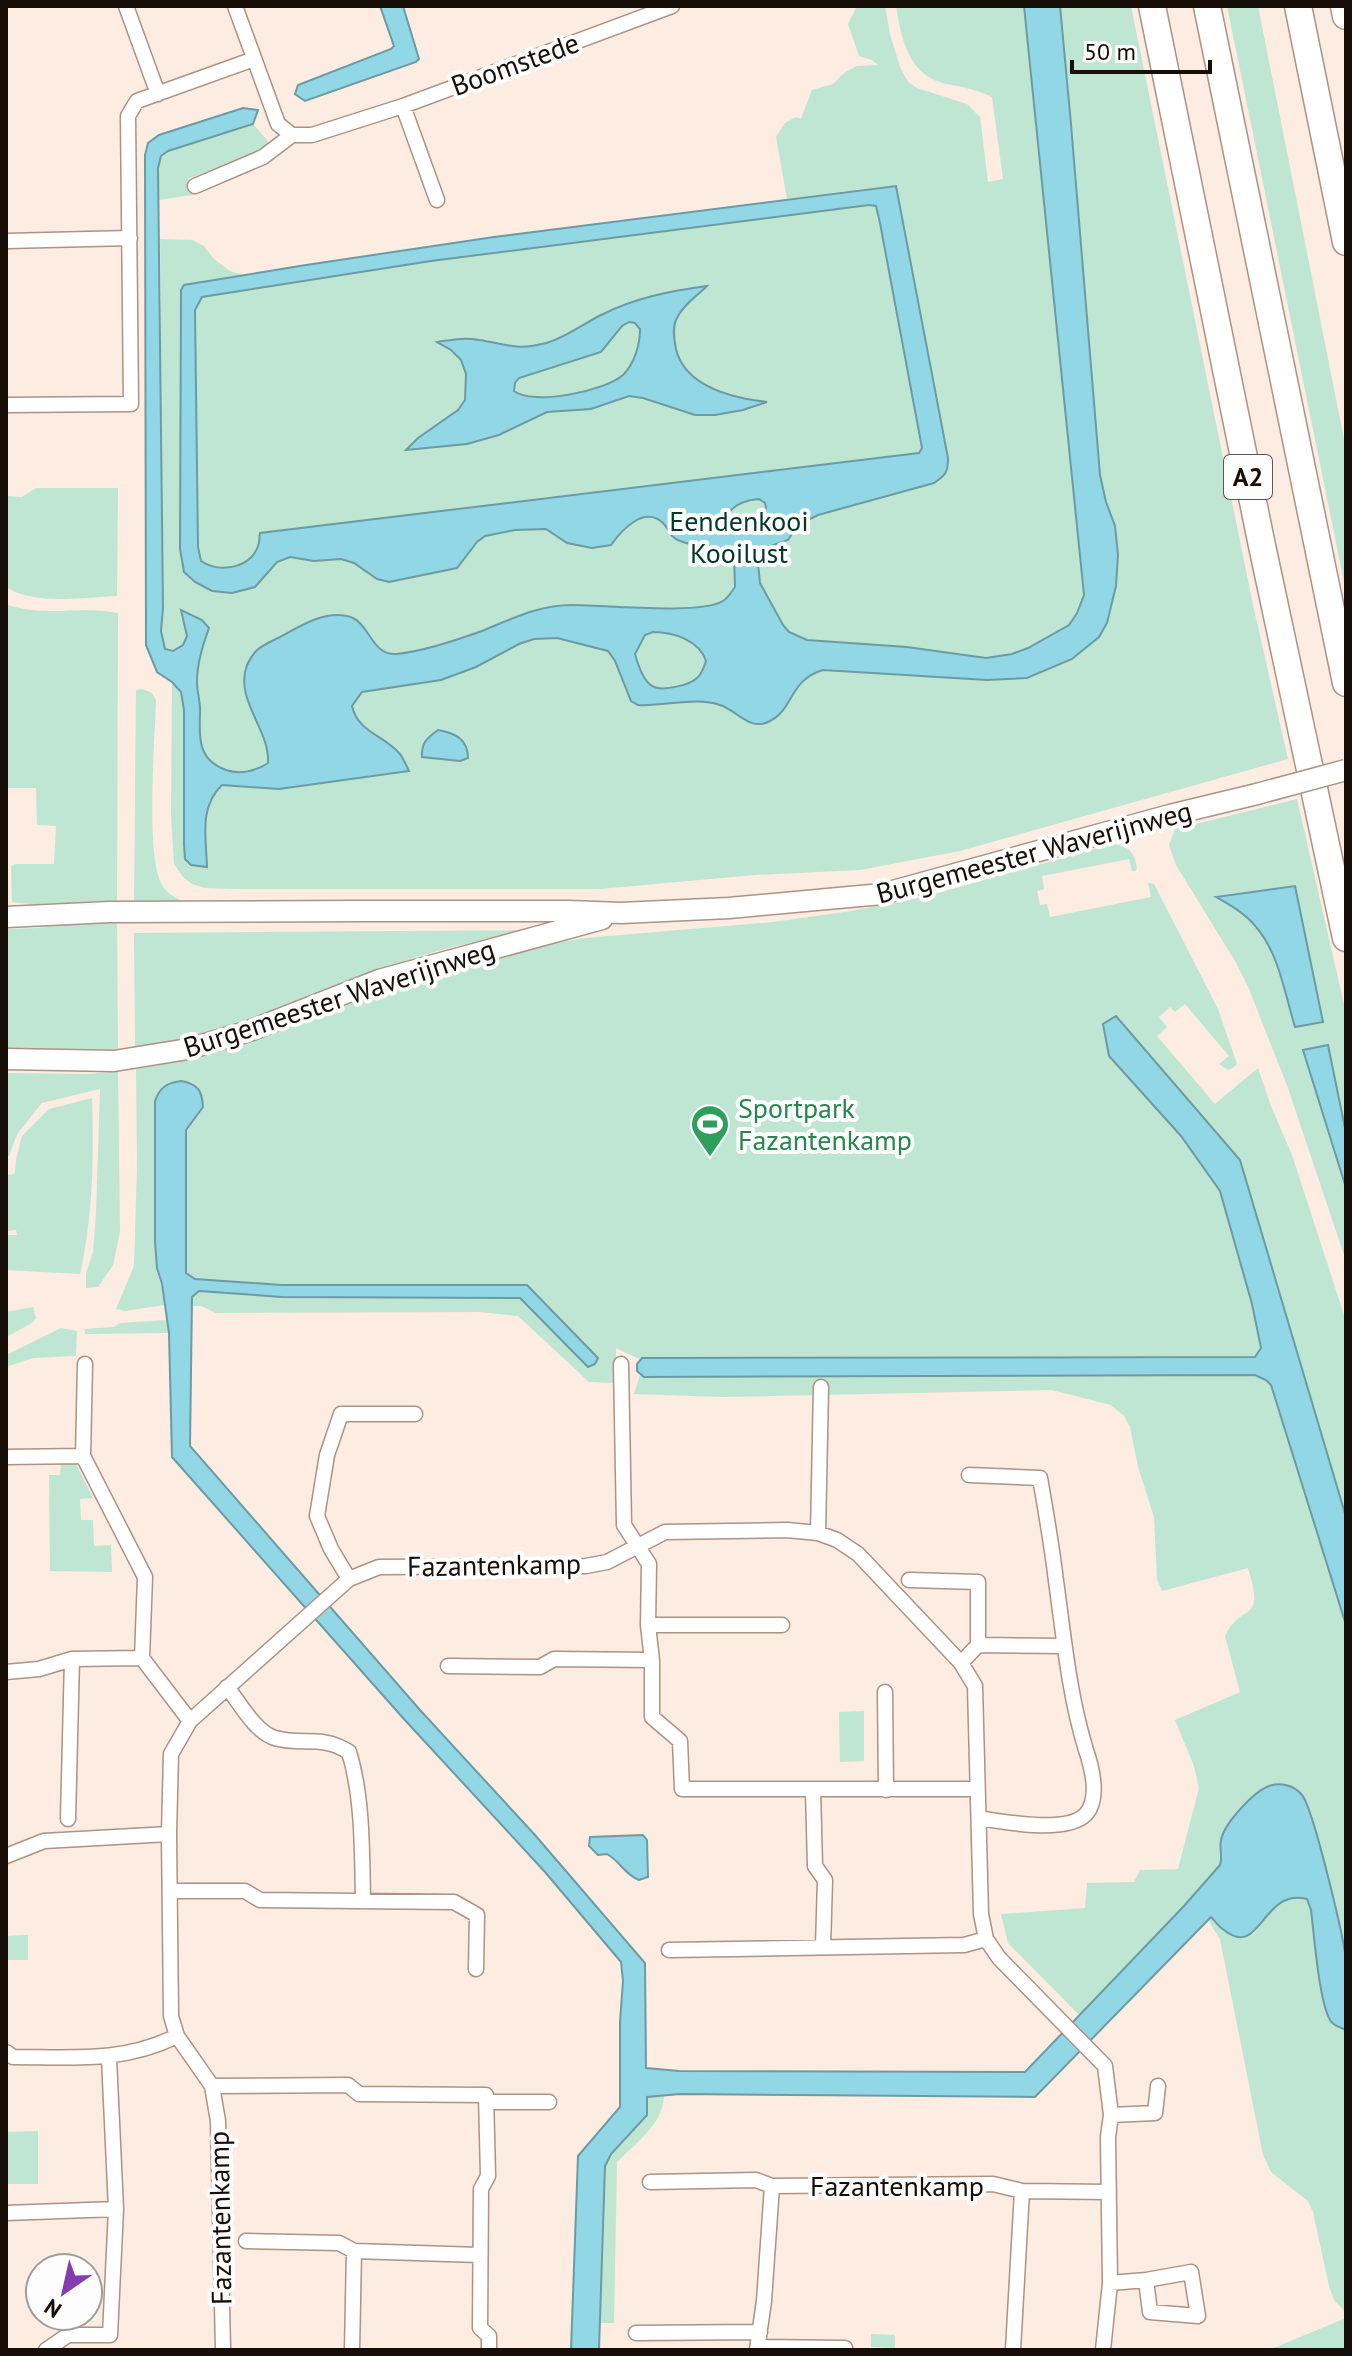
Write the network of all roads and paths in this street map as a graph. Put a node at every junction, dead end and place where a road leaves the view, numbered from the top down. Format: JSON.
{"nodes":[{"id":1,"x":126,"y":6,"type":"edge"},
{"id":2,"x":235,"y":6,"type":"edge"},
{"id":3,"x":672,"y":6,"type":"edge"},
{"id":4,"x":1152,"y":6,"type":"edge"},
{"id":5,"x":1207,"y":6,"type":"edge"},
{"id":6,"x":1298,"y":6,"type":"edge"},
{"id":7,"x":1344,"y":6,"type":"edge"},
{"id":8,"x":1346,"y":16,"type":"edge"},
{"id":9,"x":254,"y":59,"type":"junction"},
{"id":10,"x":158,"y":94,"type":"junction"},
{"id":11,"x":403,"y":106,"type":"junction"},
{"id":12,"x":292,"y":135,"type":"junction"},
{"id":13,"x":195,"y":186,"type":"dead end"},
{"id":14,"x":437,"y":200,"type":"dead end"},
{"id":15,"x":130,"y":238,"type":"junction"},
{"id":16,"x":6,"y":241,"type":"edge"},
{"id":17,"x":1346,"y":242,"type":"edge"},
{"id":18,"x":6,"y":405,"type":"edge"},
{"id":19,"x":1346,"y":683,"type":"edge"},
{"id":20,"x":1346,"y":770,"type":"edge"},
{"id":21,"x":621,"y":913,"type":"junction"},
{"id":22,"x":6,"y":917,"type":"edge"},
{"id":23,"x":1346,"y":938,"type":"edge"},
{"id":24,"x":6,"y":1059,"type":"edge"},
{"id":25,"x":85,"y":1364,"type":"dead end"},
{"id":26,"x":621,"y":1364,"type":"dead end"},
{"id":27,"x":821,"y":1387,"type":"dead end"},
{"id":28,"x":415,"y":1414,"type":"dead end"},
{"id":29,"x":83,"y":1456,"type":"junction"},
{"id":30,"x":6,"y":1457,"type":"edge"},
{"id":31,"x":969,"y":1475,"type":"dead end"},
{"id":32,"x":818,"y":1533,"type":"junction"},
{"id":33,"x":638,"y":1546,"type":"junction"},
{"id":34,"x":349,"y":1579,"type":"junction"},
{"id":35,"x":909,"y":1580,"type":"dead end"},
{"id":36,"x":648,"y":1625,"type":"junction"},
{"id":37,"x":782,"y":1625,"type":"dead end"},
{"id":38,"x":978,"y":1645,"type":"junction"},
{"id":39,"x":1064,"y":1646,"type":"junction"},
{"id":40,"x":142,"y":1658,"type":"junction"},
{"id":41,"x":72,"y":1659,"type":"junction"},
{"id":42,"x":652,"y":1660,"type":"junction"},
{"id":43,"x":961,"y":1663,"type":"junction"},
{"id":44,"x":448,"y":1666,"type":"dead end"},
{"id":45,"x":6,"y":1672,"type":"edge"},
{"id":46,"x":227,"y":1687,"type":"junction"},
{"id":47,"x":885,"y":1692,"type":"dead end"},
{"id":48,"x":190,"y":1721,"type":"junction"},
{"id":49,"x":977,"y":1789,"type":"junction"},
{"id":50,"x":813,"y":1790,"type":"junction"},
{"id":51,"x":886,"y":1790,"type":"junction"},
{"id":52,"x":979,"y":1818,"type":"junction"},
{"id":53,"x":68,"y":1819,"type":"dead end"},
{"id":54,"x":169,"y":1834,"type":"junction"},
{"id":55,"x":6,"y":1856,"type":"edge"},
{"id":56,"x":170,"y":1891,"type":"junction"},
{"id":57,"x":363,"y":1901,"type":"junction"},
{"id":58,"x":986,"y":1939,"type":"junction"},
{"id":59,"x":823,"y":1947,"type":"junction"},
{"id":60,"x":669,"y":1950,"type":"dead end"},
{"id":61,"x":476,"y":1969,"type":"dead end"},
{"id":62,"x":177,"y":2036,"type":"junction"},
{"id":63,"x":6,"y":2052,"type":"edge"},
{"id":64,"x":109,"y":2058,"type":"junction"},
{"id":65,"x":212,"y":2086,"type":"junction"},
{"id":66,"x":1158,"y":2086,"type":"dead end"},
{"id":67,"x":486,"y":2102,"type":"junction"},
{"id":68,"x":549,"y":2102,"type":"dead end"},
{"id":69,"x":1111,"y":2115,"type":"junction"},
{"id":70,"x":650,"y":2182,"type":"dead end"},
{"id":71,"x":772,"y":2186,"type":"junction"},
{"id":72,"x":1022,"y":2191,"type":"junction"},
{"id":73,"x":1109,"y":2192,"type":"junction"},
{"id":74,"x":116,"y":2209,"type":"junction"},
{"id":75,"x":6,"y":2213,"type":"edge"},
{"id":76,"x":246,"y":2241,"type":"dead end"},
{"id":77,"x":354,"y":2251,"type":"junction"},
{"id":78,"x":479,"y":2255,"type":"junction"},
{"id":79,"x":1146,"y":2280,"type":"dead end"},
{"id":80,"x":1110,"y":2283,"type":"junction"},
{"id":81,"x":636,"y":2333,"type":"dead end"},
{"id":82,"x":758,"y":2343,"type":"edge"},
{"id":83,"x":845,"y":2348,"type":"dead end"},
{"id":84,"x":46,"y":2350,"type":"edge"},
{"id":85,"x":223,"y":2350,"type":"edge"},
{"id":86,"x":352,"y":2350,"type":"edge"},
{"id":87,"x":489,"y":2350,"type":"edge"},
{"id":88,"x":1013,"y":2350,"type":"edge"},
{"id":89,"x":1103,"y":2350,"type":"edge"}],
"edges":[{"from":1,"to":10,"type":"street"},
{"from":2,"to":9,"type":"street"},
{"from":3,"to":11,"type":"street","name":"Boomstede"},
{"from":4,"to":23,"type":"highway","number":"A2"},
{"from":5,"to":19,"type":"highway","number":"A2"},
{"from":6,"to":17,"type":"highway"},
{"from":7,"to":8,"type":"highway"},
{"from":9,"to":10,"type":"street"},
{"from":9,"to":12,"type":"street"},
{"from":10,"to":15,"type":"street"},
{"from":11,"to":12,"type":"street","name":"Boomstede"},
{"from":11,"to":14,"type":"street"},
{"from":12,"to":13,"type":"street","name":"Boomstede"},
{"from":15,"to":16,"type":"street"},
{"from":15,"to":18,"type":"street"},
{"from":20,"to":21,"type":"street","name":"Burgemeester Waverijnweg","bridge":true},
{"from":21,"to":22,"type":"street","name":"Burgemeester Waverijnweg"},
{"from":21,"to":24,"type":"street","name":"Burgemeester Waverijnweg"},
{"from":25,"to":29,"type":"street"},
{"from":26,"to":33,"type":"street"},
{"from":27,"to":32,"type":"street"},
{"from":28,"to":34,"type":"street"},
{"from":29,"to":30,"type":"street"},
{"from":29,"to":40,"type":"street"},
{"from":31,"to":39,"type":"street"},
{"from":32,"to":33,"type":"street","name":"Fazantenkamp"},
{"from":32,"to":43,"type":"street","name":"Fazantenkamp"},
{"from":33,"to":34,"type":"street","name":"Fazantenkamp"},
{"from":33,"to":36,"type":"street"},
{"from":34,"to":46,"type":"street","name":"Fazantenkamp"},
{"from":35,"to":38,"type":"street"},
{"from":36,"to":37,"type":"street"},
{"from":36,"to":42,"type":"street"},
{"from":38,"to":39,"type":"street"},
{"from":38,"to":43,"type":"street"},
{"from":39,"to":52,"type":"street"},
{"from":40,"to":41,"type":"street"},
{"from":40,"to":48,"type":"street"},
{"from":41,"to":45,"type":"street"},
{"from":41,"to":53,"type":"street"},
{"from":42,"to":44,"type":"street"},
{"from":42,"to":50,"type":"street"},
{"from":43,"to":49,"type":"street","name":"Fazantenkamp"},
{"from":46,"to":48,"type":"street","name":"Fazantenkamp"},
{"from":46,"to":57,"type":"street"},
{"from":47,"to":51,"type":"street"},
{"from":48,"to":54,"type":"street","name":"Fazantenkamp"},
{"from":49,"to":51,"type":"street"},
{"from":49,"to":52,"type":"street","name":"Fazantenkamp"},
{"from":50,"to":51,"type":"street"},
{"from":50,"to":59,"type":"street"},
{"from":52,"to":58,"type":"street","name":"Fazantenkamp"},
{"from":54,"to":55,"type":"street"},
{"from":54,"to":56,"type":"street","name":"Fazantenkamp"},
{"from":56,"to":57,"type":"street"},
{"from":56,"to":62,"type":"street","name":"Fazantenkamp"},
{"from":57,"to":61,"type":"street"},
{"from":58,"to":59,"type":"street"},
{"from":58,"to":69,"type":"street"},
{"from":59,"to":60,"type":"street"},
{"from":62,"to":64,"type":"street"},
{"from":62,"to":65,"type":"street","name":"Fazantenkamp"},
{"from":63,"to":64,"type":"street"},
{"from":64,"to":74,"type":"street"},
{"from":65,"to":67,"type":"street"},
{"from":65,"to":85,"type":"street","name":"Fazantenkamp"},
{"from":66,"to":69,"type":"street"},
{"from":67,"to":68,"type":"street"},
{"from":67,"to":78,"type":"street"},
{"from":69,"to":73,"type":"street"},
{"from":70,"to":71,"type":"street","name":"Fazantenkamp"},
{"from":71,"to":72,"type":"street","name":"Fazantenkamp"},
{"from":71,"to":82,"type":"street","name":"Fazantenkamp"},
{"from":72,"to":73,"type":"street","name":"Fazantenkamp"},
{"from":72,"to":88,"type":"street","name":"Fazantenkamp"},
{"from":73,"to":80,"type":"street"},
{"from":74,"to":75,"type":"street"},
{"from":74,"to":84,"type":"street"},
{"from":76,"to":77,"type":"street","name":"Fazantenkamp"},
{"from":77,"to":78,"type":"street","name":"Fazantenkamp"},
{"from":77,"to":86,"type":"street"},
{"from":78,"to":87,"type":"street"},
{"from":79,"to":80,"type":"street"},
{"from":80,"to":89,"type":"street"},
{"from":81,"to":82,"type":"street"},
{"from":82,"to":83,"type":"street"}]}
